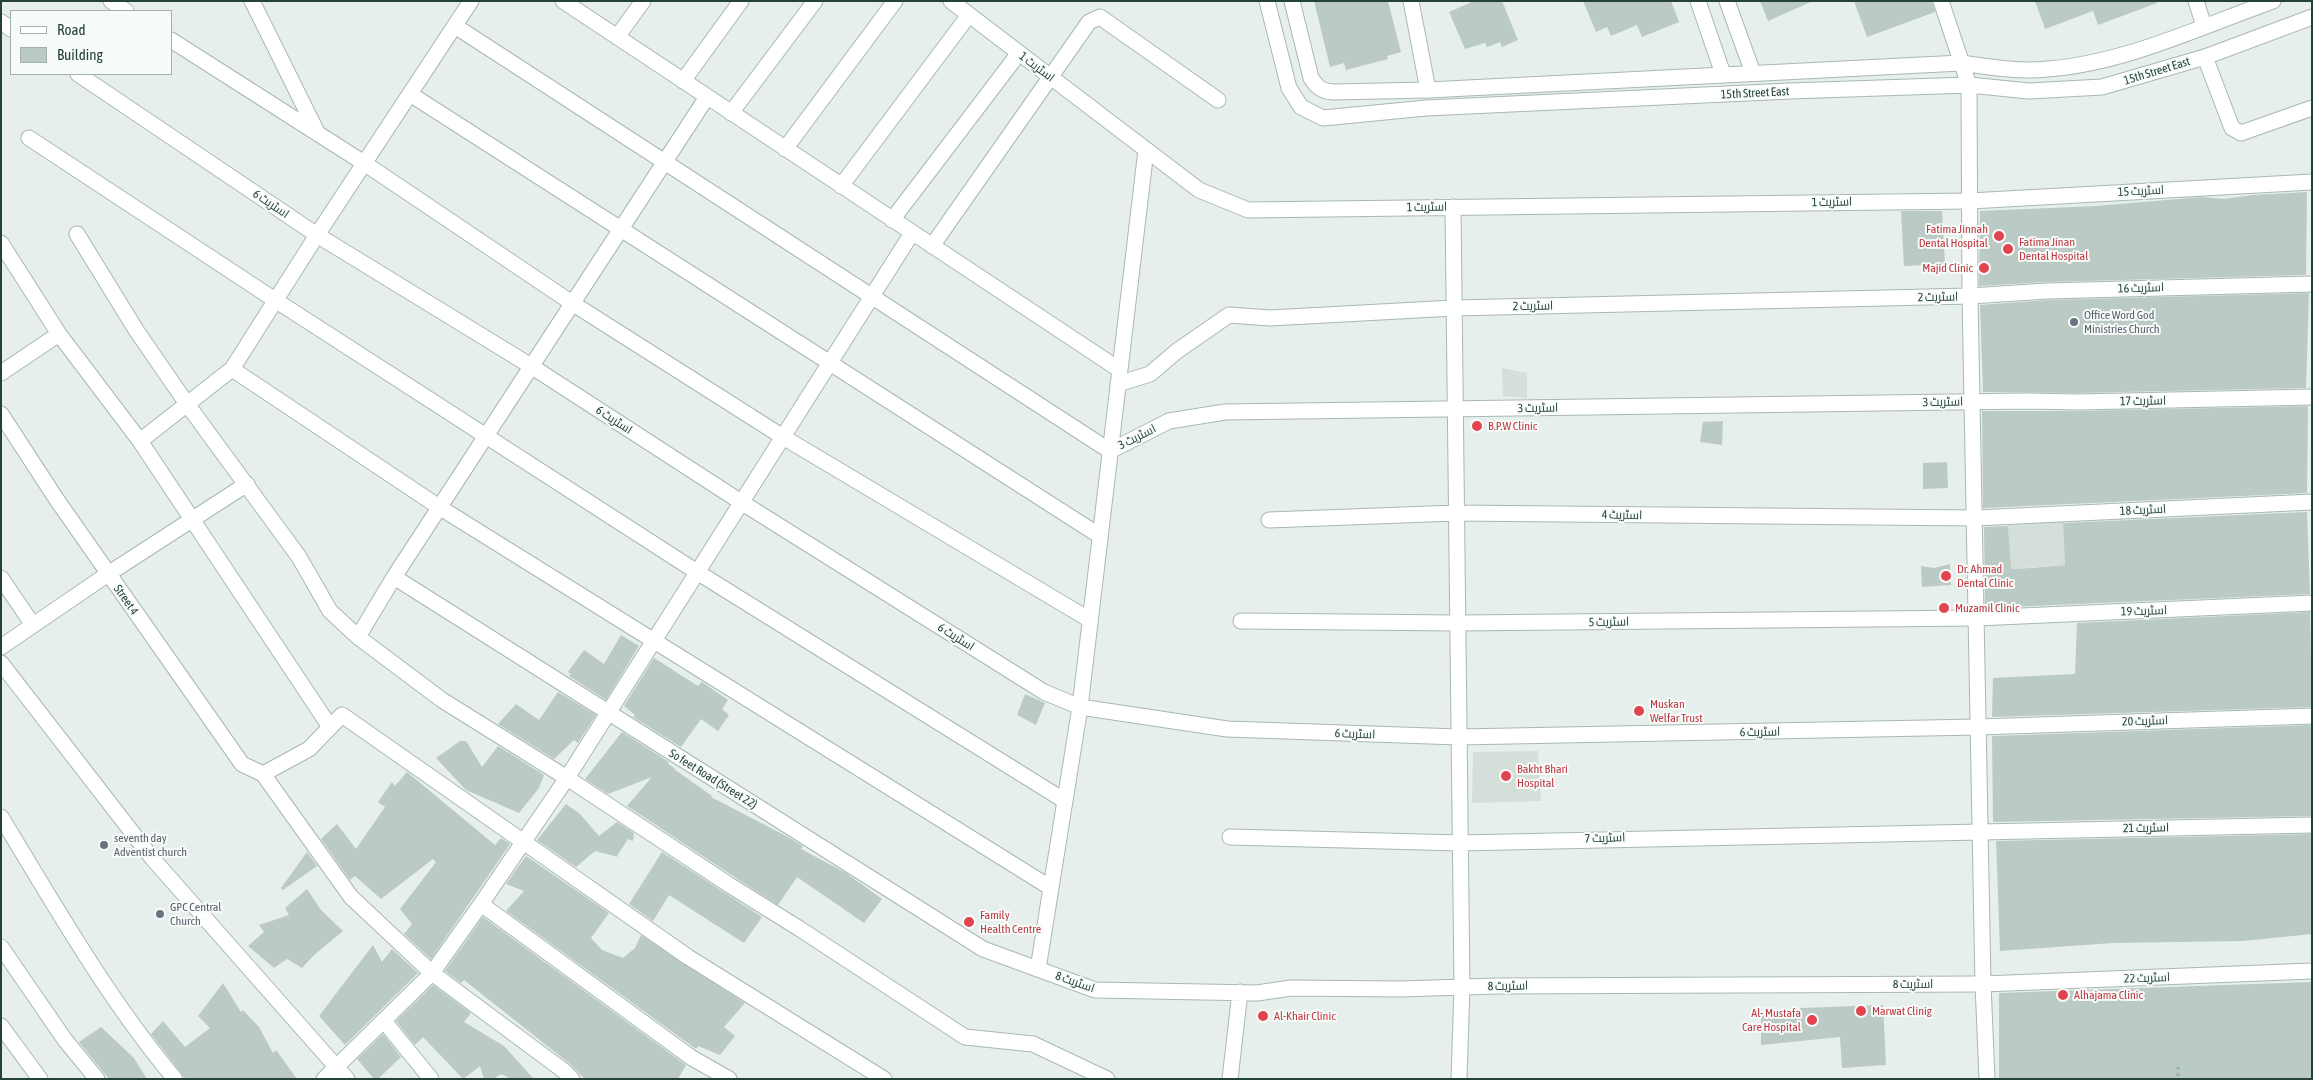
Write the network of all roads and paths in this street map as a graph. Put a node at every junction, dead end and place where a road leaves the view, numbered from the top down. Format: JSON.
{"nodes":[{"id":1,"x":110,"y":1,"type":"edge"},
{"id":2,"x":252,"y":1,"type":"edge"},
{"id":3,"x":472,"y":1,"type":"edge"},
{"id":4,"x":562,"y":1,"type":"edge"},
{"id":5,"x":643,"y":1,"type":"edge"},
{"id":6,"x":741,"y":1,"type":"edge"},
{"id":7,"x":815,"y":1,"type":"edge"},
{"id":8,"x":895,"y":1,"type":"edge"},
{"id":9,"x":951,"y":1,"type":"edge"},
{"id":10,"x":1267,"y":1,"type":"edge"},
{"id":11,"x":1292,"y":1,"type":"edge"},
{"id":12,"x":1411,"y":1,"type":"edge"},
{"id":13,"x":1698,"y":1,"type":"edge"},
{"id":14,"x":1727,"y":1,"type":"edge"},
{"id":15,"x":1941,"y":1,"type":"edge"},
{"id":16,"x":2196,"y":1,"type":"edge"},
{"id":17,"x":2273,"y":1,"type":"edge"},
{"id":18,"x":124,"y":10,"type":"edge"},
{"id":19,"x":969,"y":15,"type":"junction"},
{"id":20,"x":2312,"y":17,"type":"edge"},
{"id":21,"x":455,"y":26,"type":"junction"},
{"id":22,"x":2204,"y":26,"type":"junction"},
{"id":23,"x":617,"y":37,"type":"junction"},
{"id":24,"x":172,"y":41,"type":"edge"},
{"id":25,"x":1019,"y":53,"type":"junction"},
{"id":26,"x":2205,"y":57,"type":"junction"},
{"id":27,"x":1960,"y":63,"type":"junction"},
{"id":28,"x":1753,"y":73,"type":"junction"},
{"id":29,"x":1723,"y":74,"type":"junction"},
{"id":30,"x":79,"y":75,"type":"edge"},
{"id":31,"x":1050,"y":76,"type":"junction"},
{"id":32,"x":683,"y":81,"type":"junction"},
{"id":33,"x":1969,"y":85,"type":"junction"},
{"id":34,"x":1428,"y":90,"type":"junction"},
{"id":35,"x":410,"y":94,"type":"junction"},
{"id":36,"x":707,"y":97,"type":"junction"},
{"id":37,"x":1218,"y":100,"type":"dead end"},
{"id":38,"x":2312,"y":108,"type":"edge"},
{"id":39,"x":731,"y":113,"type":"junction"},
{"id":40,"x":318,"y":134,"type":"junction"},
{"id":41,"x":29,"y":138,"type":"dead end"},
{"id":42,"x":785,"y":149,"type":"junction"},
{"id":43,"x":1146,"y":150,"type":"junction"},
{"id":44,"x":665,"y":162,"type":"junction"},
{"id":45,"x":364,"y":163,"type":"junction"},
{"id":46,"x":2312,"y":182,"type":"edge"},
{"id":47,"x":840,"y":186,"type":"junction"},
{"id":48,"x":1970,"y":201,"type":"junction"},
{"id":49,"x":1453,"y":207,"type":"junction"},
{"id":50,"x":892,"y":220,"type":"junction"},
{"id":51,"x":621,"y":229,"type":"junction"},
{"id":52,"x":912,"y":233,"type":"junction"},
{"id":53,"x":77,"y":234,"type":"dead end"},
{"id":54,"x":317,"y":234,"type":"junction"},
{"id":55,"x":1,"y":243,"type":"edge"},
{"id":56,"x":932,"y":246,"type":"junction"},
{"id":57,"x":2312,"y":284,"type":"edge"},
{"id":58,"x":872,"y":296,"type":"junction"},
{"id":59,"x":1970,"y":296,"type":"junction"},
{"id":60,"x":275,"y":300,"type":"junction"},
{"id":61,"x":572,"y":303,"type":"junction"},
{"id":62,"x":1454,"y":308,"type":"junction"},
{"id":63,"x":59,"y":334,"type":"junction"},
{"id":64,"x":830,"y":363,"type":"junction"},
{"id":65,"x":531,"y":366,"type":"junction"},
{"id":66,"x":232,"y":369,"type":"junction"},
{"id":67,"x":1,"y":373,"type":"edge"},
{"id":68,"x":1119,"y":378,"type":"junction"},
{"id":69,"x":2312,"y":397,"type":"edge"},
{"id":70,"x":1974,"y":402,"type":"junction"},
{"id":71,"x":187,"y":404,"type":"junction"},
{"id":72,"x":1455,"y":409,"type":"junction"},
{"id":73,"x":1,"y":414,"type":"edge"},
{"id":74,"x":485,"y":436,"type":"junction"},
{"id":75,"x":783,"y":437,"type":"junction"},
{"id":76,"x":140,"y":441,"type":"junction"},
{"id":77,"x":1110,"y":451,"type":"junction"},
{"id":78,"x":247,"y":484,"type":"junction"},
{"id":79,"x":741,"y":502,"type":"junction"},
{"id":80,"x":2312,"y":502,"type":"edge"},
{"id":81,"x":439,"y":507,"type":"junction"},
{"id":82,"x":1456,"y":513,"type":"junction"},
{"id":83,"x":1975,"y":518,"type":"junction"},
{"id":84,"x":192,"y":520,"type":"junction"},
{"id":85,"x":1268,"y":520,"type":"dead end"},
{"id":86,"x":1100,"y":536,"type":"junction"},
{"id":87,"x":697,"y":572,"type":"junction"},
{"id":88,"x":108,"y":574,"type":"junction"},
{"id":89,"x":394,"y":577,"type":"junction"},
{"id":90,"x":1,"y":578,"type":"edge"},
{"id":91,"x":2312,"y":603,"type":"edge"},
{"id":92,"x":1977,"y":618,"type":"junction"},
{"id":93,"x":1090,"y":620,"type":"junction"},
{"id":94,"x":1241,"y":620,"type":"dead end"},
{"id":95,"x":1458,"y":623,"type":"junction"},
{"id":96,"x":33,"y":625,"type":"junction"},
{"id":97,"x":358,"y":637,"type":"junction"},
{"id":98,"x":653,"y":641,"type":"junction"},
{"id":99,"x":1,"y":647,"type":"edge"},
{"id":100,"x":1,"y":663,"type":"edge"},
{"id":101,"x":1080,"y":707,"type":"junction"},
{"id":102,"x":608,"y":712,"type":"junction"},
{"id":103,"x":2312,"y":716,"type":"edge"},
{"id":104,"x":330,"y":727,"type":"junction"},
{"id":105,"x":1978,"y":727,"type":"junction"},
{"id":106,"x":1459,"y":738,"type":"junction"},
{"id":107,"x":263,"y":774,"type":"junction"},
{"id":108,"x":567,"y":778,"type":"junction"},
{"id":109,"x":1064,"y":802,"type":"junction"},
{"id":110,"x":1,"y":817,"type":"edge"},
{"id":111,"x":2312,"y":825,"type":"edge"},
{"id":112,"x":1980,"y":830,"type":"junction"},
{"id":113,"x":1230,"y":837,"type":"dead end"},
{"id":114,"x":523,"y":841,"type":"junction"},
{"id":115,"x":1460,"y":843,"type":"junction"},
{"id":116,"x":1050,"y":888,"type":"junction"},
{"id":117,"x":481,"y":904,"type":"junction"},
{"id":118,"x":1,"y":947,"type":"edge"},
{"id":119,"x":1038,"y":969,"type":"junction"},
{"id":120,"x":2312,"y":971,"type":"edge"},
{"id":121,"x":432,"y":973,"type":"junction"},
{"id":122,"x":1983,"y":984,"type":"junction"},
{"id":123,"x":1462,"y":987,"type":"junction"},
{"id":124,"x":1240,"y":992,"type":"junction"},
{"id":125,"x":384,"y":1021,"type":"junction"},
{"id":126,"x":1,"y":1026,"type":"edge"},
{"id":127,"x":2178,"y":1067,"type":"dead end"},
{"id":128,"x":342,"y":1073,"type":"edge"},
{"id":129,"x":40,"y":1079,"type":"edge"},
{"id":130,"x":97,"y":1079,"type":"edge"},
{"id":131,"x":175,"y":1079,"type":"edge"},
{"id":132,"x":324,"y":1079,"type":"edge"},
{"id":133,"x":431,"y":1079,"type":"edge"},
{"id":134,"x":572,"y":1079,"type":"edge"},
{"id":135,"x":729,"y":1079,"type":"edge"},
{"id":136,"x":884,"y":1079,"type":"edge"},
{"id":137,"x":1107,"y":1079,"type":"edge"},
{"id":138,"x":1230,"y":1079,"type":"edge"},
{"id":139,"x":1459,"y":1079,"type":"edge"},
{"id":140,"x":1987,"y":1079,"type":"edge"},
{"id":141,"x":2178,"y":1079,"type":"edge"}],
"edges":[{"from":1,"to":18,"type":"street"},
{"from":2,"to":40,"type":"street"},
{"from":3,"to":21,"type":"street"},
{"from":4,"to":23,"type":"street"},
{"from":5,"to":23,"type":"street"},
{"from":6,"to":32,"type":"street"},
{"from":7,"to":39,"type":"street"},
{"from":8,"to":42,"type":"street"},
{"from":9,"to":19,"type":"street","name":"اسٹریٹ 1"},
{"from":10,"to":33,"type":"street","name":"15th Street East"},
{"from":11,"to":34,"type":"street","name":"15th Street East"},
{"from":12,"to":34,"type":"street"},
{"from":13,"to":29,"type":"street"},
{"from":14,"to":28,"type":"street"},
{"from":15,"to":27,"type":"street"},
{"from":16,"to":22,"type":"street"},
{"from":17,"to":22,"type":"street","name":"15th Street East"},
{"from":19,"to":25,"type":"street","name":"اسٹریٹ 1"},
{"from":19,"to":47,"type":"street"},
{"from":20,"to":26,"type":"street","name":"15th Street East"},
{"from":21,"to":35,"type":"street"},
{"from":21,"to":44,"type":"street"},
{"from":22,"to":27,"type":"street","name":"15th Street East"},
{"from":23,"to":32,"type":"street"},
{"from":24,"to":40,"type":"street"},
{"from":25,"to":31,"type":"street","name":"اسٹریٹ 1"},
{"from":25,"to":50,"type":"street"},
{"from":26,"to":33,"type":"street","name":"15th Street East"},
{"from":26,"to":38,"type":"street"},
{"from":27,"to":28,"type":"street","name":"15th Street East"},
{"from":27,"to":33,"type":"street"},
{"from":28,"to":29,"type":"street","name":"15th Street East"},
{"from":29,"to":34,"type":"street","name":"15th Street East"},
{"from":30,"to":54,"type":"street","name":"اسٹریٹ 6"},
{"from":31,"to":37,"type":"street"},
{"from":31,"to":43,"type":"street","name":"اسٹریٹ 1"},
{"from":31,"to":56,"type":"street"},
{"from":32,"to":36,"type":"street"},
{"from":33,"to":48,"type":"street"},
{"from":35,"to":45,"type":"street"},
{"from":35,"to":51,"type":"street"},
{"from":36,"to":39,"type":"street"},
{"from":36,"to":44,"type":"street"},
{"from":39,"to":42,"type":"street"},
{"from":40,"to":45,"type":"street"},
{"from":41,"to":60,"type":"street"},
{"from":42,"to":47,"type":"street"},
{"from":43,"to":49,"type":"street","name":"اسٹریٹ 1"},
{"from":43,"to":68,"type":"street"},
{"from":44,"to":51,"type":"street"},
{"from":44,"to":58,"type":"street"},
{"from":45,"to":54,"type":"street"},
{"from":45,"to":61,"type":"street"},
{"from":46,"to":48,"type":"street","name":"اسٹریٹ 15"},
{"from":47,"to":50,"type":"street"},
{"from":48,"to":49,"type":"street","name":"اسٹریٹ 1"},
{"from":48,"to":59,"type":"street"},
{"from":49,"to":62,"type":"street"},
{"from":50,"to":52,"type":"street"},
{"from":51,"to":61,"type":"street"},
{"from":51,"to":64,"type":"street"},
{"from":52,"to":56,"type":"street"},
{"from":52,"to":58,"type":"street"},
{"from":53,"to":71,"type":"street"},
{"from":54,"to":60,"type":"street"},
{"from":54,"to":65,"type":"street","name":"اسٹریٹ 6"},
{"from":55,"to":63,"type":"street"},
{"from":56,"to":68,"type":"street"},
{"from":57,"to":59,"type":"street","name":"اسٹریٹ 16"},
{"from":58,"to":64,"type":"street"},
{"from":58,"to":77,"type":"street"},
{"from":59,"to":62,"type":"street","name":"اسٹریٹ 2"},
{"from":59,"to":70,"type":"street"},
{"from":60,"to":66,"type":"street"},
{"from":60,"to":74,"type":"street"},
{"from":61,"to":65,"type":"street"},
{"from":61,"to":75,"type":"street"},
{"from":62,"to":68,"type":"street","name":"اسٹریٹ 2"},
{"from":62,"to":72,"type":"street"},
{"from":63,"to":67,"type":"street"},
{"from":63,"to":76,"type":"street"},
{"from":64,"to":75,"type":"street"},
{"from":64,"to":86,"type":"street"},
{"from":65,"to":74,"type":"street"},
{"from":65,"to":79,"type":"street","name":"اسٹریٹ 6"},
{"from":66,"to":71,"type":"street"},
{"from":66,"to":81,"type":"street"},
{"from":68,"to":77,"type":"street"},
{"from":69,"to":70,"type":"street","name":"اسٹریٹ 17"},
{"from":70,"to":72,"type":"street","name":"اسٹریٹ 3"},
{"from":70,"to":83,"type":"street"},
{"from":71,"to":76,"type":"street"},
{"from":71,"to":78,"type":"street"},
{"from":72,"to":77,"type":"street","name":"اسٹریٹ 3"},
{"from":72,"to":82,"type":"street"},
{"from":73,"to":88,"type":"street","name":"Street 4"},
{"from":74,"to":81,"type":"street"},
{"from":74,"to":87,"type":"street"},
{"from":75,"to":79,"type":"street"},
{"from":75,"to":93,"type":"street"},
{"from":76,"to":84,"type":"street"},
{"from":77,"to":86,"type":"street"},
{"from":78,"to":84,"type":"street"},
{"from":78,"to":97,"type":"street"},
{"from":79,"to":87,"type":"street"},
{"from":79,"to":101,"type":"street","name":"اسٹریٹ 6"},
{"from":80,"to":83,"type":"street","name":"اسٹریٹ 18"},
{"from":81,"to":89,"type":"street"},
{"from":81,"to":98,"type":"street"},
{"from":82,"to":83,"type":"street","name":"اسٹریٹ 4"},
{"from":82,"to":85,"type":"street","name":"اسٹریٹ 4"},
{"from":82,"to":95,"type":"street"},
{"from":83,"to":92,"type":"street"},
{"from":84,"to":88,"type":"street"},
{"from":84,"to":104,"type":"street"},
{"from":86,"to":93,"type":"street"},
{"from":87,"to":98,"type":"street"},
{"from":87,"to":109,"type":"street"},
{"from":88,"to":96,"type":"street"},
{"from":88,"to":107,"type":"street","name":"Street 4"},
{"from":89,"to":97,"type":"street"},
{"from":89,"to":102,"type":"street","name":"So feet Road (Street 22)"},
{"from":90,"to":96,"type":"street"},
{"from":91,"to":92,"type":"street","name":"اسٹریٹ 19"},
{"from":92,"to":95,"type":"street","name":"اسٹریٹ 5"},
{"from":92,"to":105,"type":"street"},
{"from":93,"to":101,"type":"street"},
{"from":94,"to":95,"type":"street","name":"اسٹریٹ 5"},
{"from":95,"to":106,"type":"street"},
{"from":96,"to":99,"type":"street"},
{"from":97,"to":108,"type":"street"},
{"from":98,"to":102,"type":"street"},
{"from":98,"to":116,"type":"street"},
{"from":100,"to":128,"type":"street"},
{"from":101,"to":106,"type":"street","name":"اسٹریٹ 6"},
{"from":101,"to":109,"type":"street"},
{"from":102,"to":108,"type":"street"},
{"from":102,"to":119,"type":"street","name":"So feet Road (Street 22)"},
{"from":103,"to":105,"type":"street","name":"اسٹریٹ 20"},
{"from":104,"to":107,"type":"street"},
{"from":104,"to":114,"type":"street"},
{"from":105,"to":106,"type":"street","name":"اسٹریٹ 6"},
{"from":105,"to":112,"type":"street"},
{"from":106,"to":115,"type":"street"},
{"from":107,"to":121,"type":"street"},
{"from":108,"to":114,"type":"street"},
{"from":108,"to":137,"type":"street"},
{"from":109,"to":116,"type":"street"},
{"from":110,"to":131,"type":"street"},
{"from":111,"to":112,"type":"street","name":"اسٹریٹ 21"},
{"from":112,"to":115,"type":"street","name":"اسٹریٹ 7"},
{"from":112,"to":122,"type":"street"},
{"from":113,"to":115,"type":"street","name":"اسٹریٹ 7"},
{"from":114,"to":117,"type":"street"},
{"from":114,"to":136,"type":"street"},
{"from":115,"to":123,"type":"street"},
{"from":116,"to":119,"type":"street"},
{"from":117,"to":121,"type":"street"},
{"from":117,"to":135,"type":"street"},
{"from":118,"to":130,"type":"street"},
{"from":119,"to":124,"type":"street","name":"اسٹریٹ 8"},
{"from":120,"to":122,"type":"street","name":"اسٹریٹ 22"},
{"from":121,"to":125,"type":"street"},
{"from":121,"to":134,"type":"street"},
{"from":122,"to":123,"type":"street","name":"اسٹریٹ 8"},
{"from":122,"to":140,"type":"street"},
{"from":123,"to":124,"type":"street","name":"اسٹریٹ 8"},
{"from":123,"to":139,"type":"street"},
{"from":124,"to":138,"type":"street"},
{"from":125,"to":128,"type":"street"},
{"from":125,"to":133,"type":"street"},
{"from":126,"to":129,"type":"street"},
{"from":127,"to":141,"type":"path"},
{"from":128,"to":132,"type":"street"}]}
